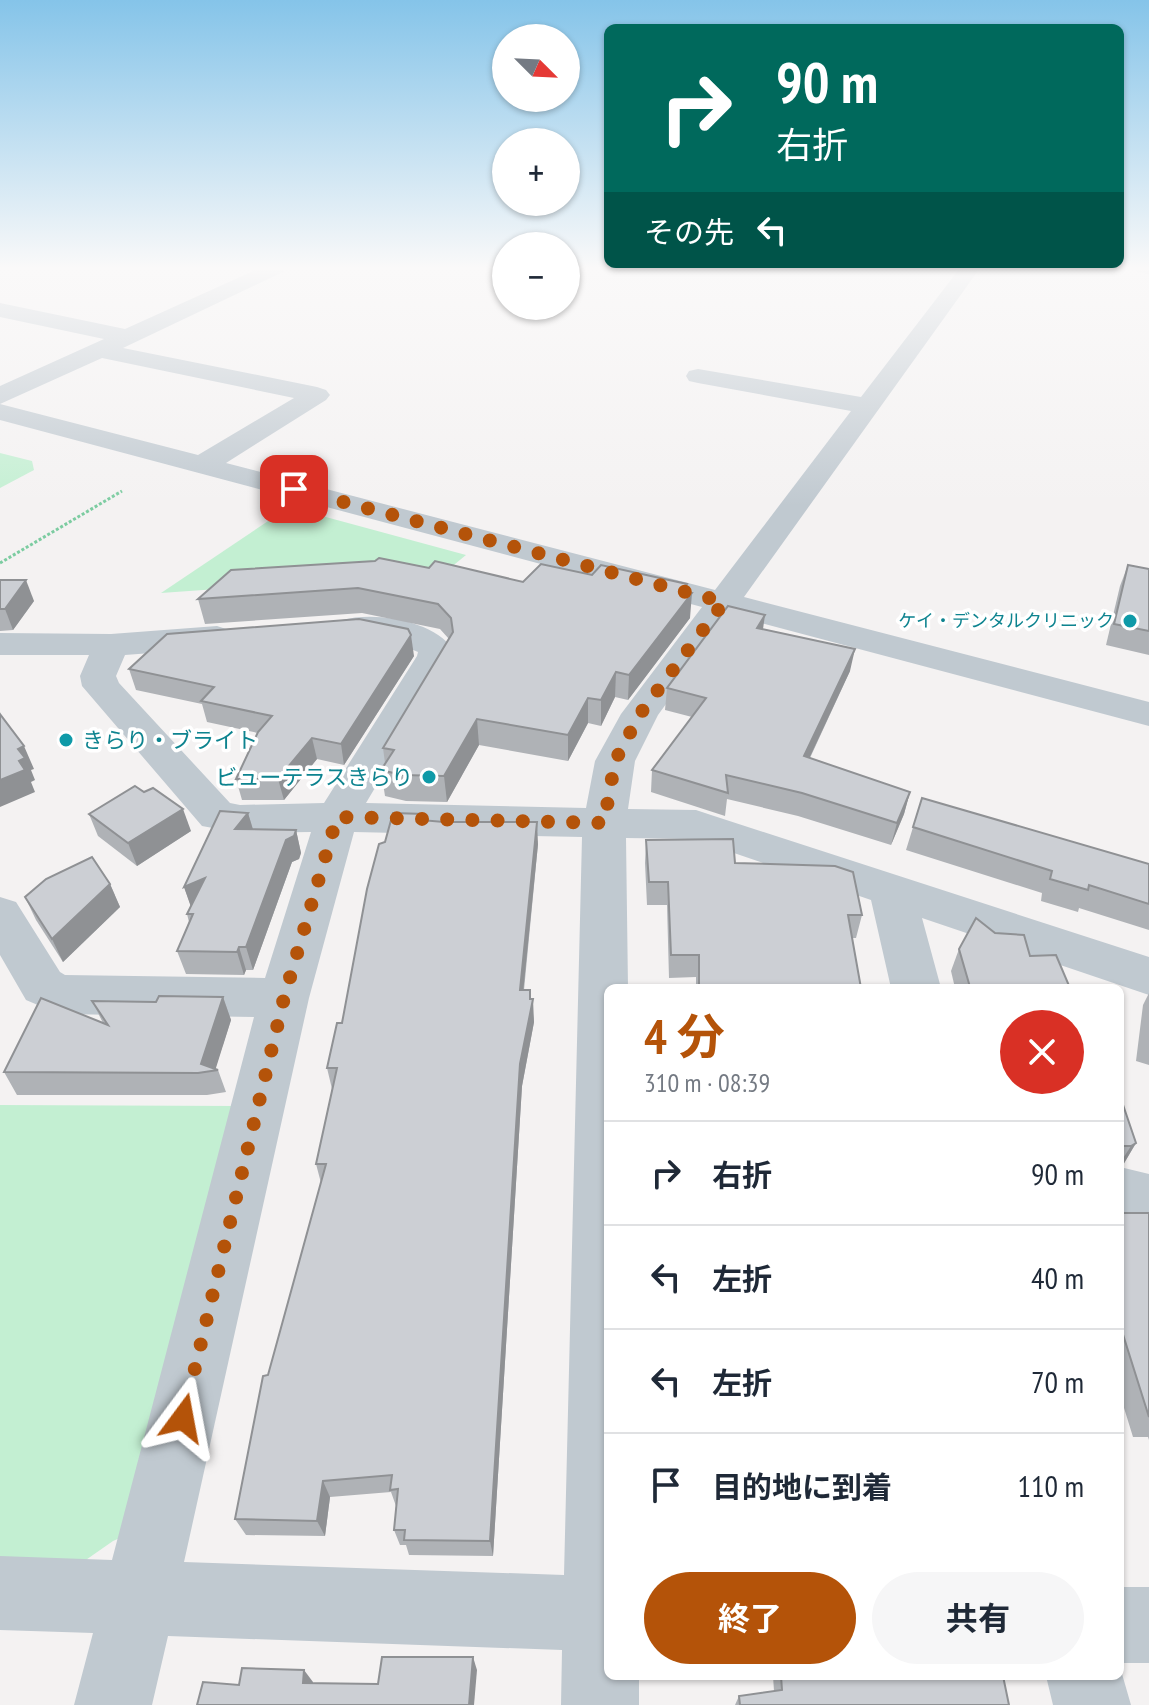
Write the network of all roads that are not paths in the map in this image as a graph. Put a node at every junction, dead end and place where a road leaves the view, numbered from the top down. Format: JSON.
{"nodes":[{"id":1,"x":104,"y":348,"type":"edge"},
{"id":2,"x":911,"y":348,"type":"edge"},
{"id":3,"x":99,"y":350,"type":"junction"},
{"id":4,"x":698,"y":376,"type":"dead end"},
{"id":5,"x":0,"y":396,"type":"edge"},
{"id":6,"x":868,"y":406,"type":"junction"},
{"id":7,"x":0,"y":412,"type":"edge"},
{"id":8,"x":202,"y":465,"type":"junction"},
{"id":9,"x":724,"y":602,"type":"junction"},
{"id":10,"x":315,"y":630,"type":"edge"},
{"id":11,"x":253,"y":634,"type":"edge"},
{"id":12,"x":0,"y":644,"type":"edge"},
{"id":13,"x":111,"y":645,"type":"junction"},
{"id":14,"x":1149,"y":714,"type":"edge"},
{"id":15,"x":337,"y":817,"type":"junction"},
{"id":16,"x":604,"y":823,"type":"junction"},
{"id":17,"x":892,"y":891,"type":"junction"},
{"id":18,"x":0,"y":914,"type":"edge"},
{"id":19,"x":1149,"y":976,"type":"edge"},
{"id":20,"x":915,"y":984,"type":"edge"},
{"id":21,"x":284,"y":998,"type":"junction"},
{"id":22,"x":1124,"y":1194,"type":"edge"},
{"id":23,"x":1149,"y":1201,"type":"edge"},
{"id":24,"x":0,"y":1593,"type":"edge"},
{"id":25,"x":140,"y":1598,"type":"junction"},
{"id":26,"x":604,"y":1614,"type":"edge"},
{"id":27,"x":1124,"y":1625,"type":"edge"},
{"id":28,"x":1149,"y":1625,"type":"edge"},
{"id":29,"x":1086,"y":1680,"type":"edge"},
{"id":30,"x":113,"y":1705,"type":"edge"},
{"id":31,"x":600,"y":1705,"type":"edge"},
{"id":32,"x":1092,"y":1705,"type":"edge"}],
"edges":[{"from":1,"to":3,"type":"street"},
{"from":2,"to":6,"type":"street"},
{"from":3,"to":5,"type":"street"},
{"from":3,"to":8,"type":"street"},
{"from":4,"to":6,"type":"street"},
{"from":6,"to":9,"type":"street"},
{"from":7,"to":8,"type":"street"},
{"from":8,"to":9,"type":"street"},
{"from":9,"to":14,"type":"street"},
{"from":9,"to":16,"type":"street"},
{"from":10,"to":15,"type":"street"},
{"from":11,"to":13,"type":"street"},
{"from":12,"to":13,"type":"street"},
{"from":13,"to":15,"type":"street"},
{"from":15,"to":16,"type":"street"},
{"from":15,"to":21,"type":"street"},
{"from":16,"to":17,"type":"street"},
{"from":16,"to":26,"type":"street"},
{"from":17,"to":19,"type":"street"},
{"from":17,"to":20,"type":"street"},
{"from":18,"to":21,"type":"street"},
{"from":21,"to":25,"type":"street"},
{"from":22,"to":23,"type":"street"},
{"from":24,"to":25,"type":"street"},
{"from":25,"to":26,"type":"street"},
{"from":25,"to":30,"type":"street"},
{"from":26,"to":31,"type":"street"},
{"from":27,"to":28,"type":"street"},
{"from":29,"to":32,"type":"street"}]}
